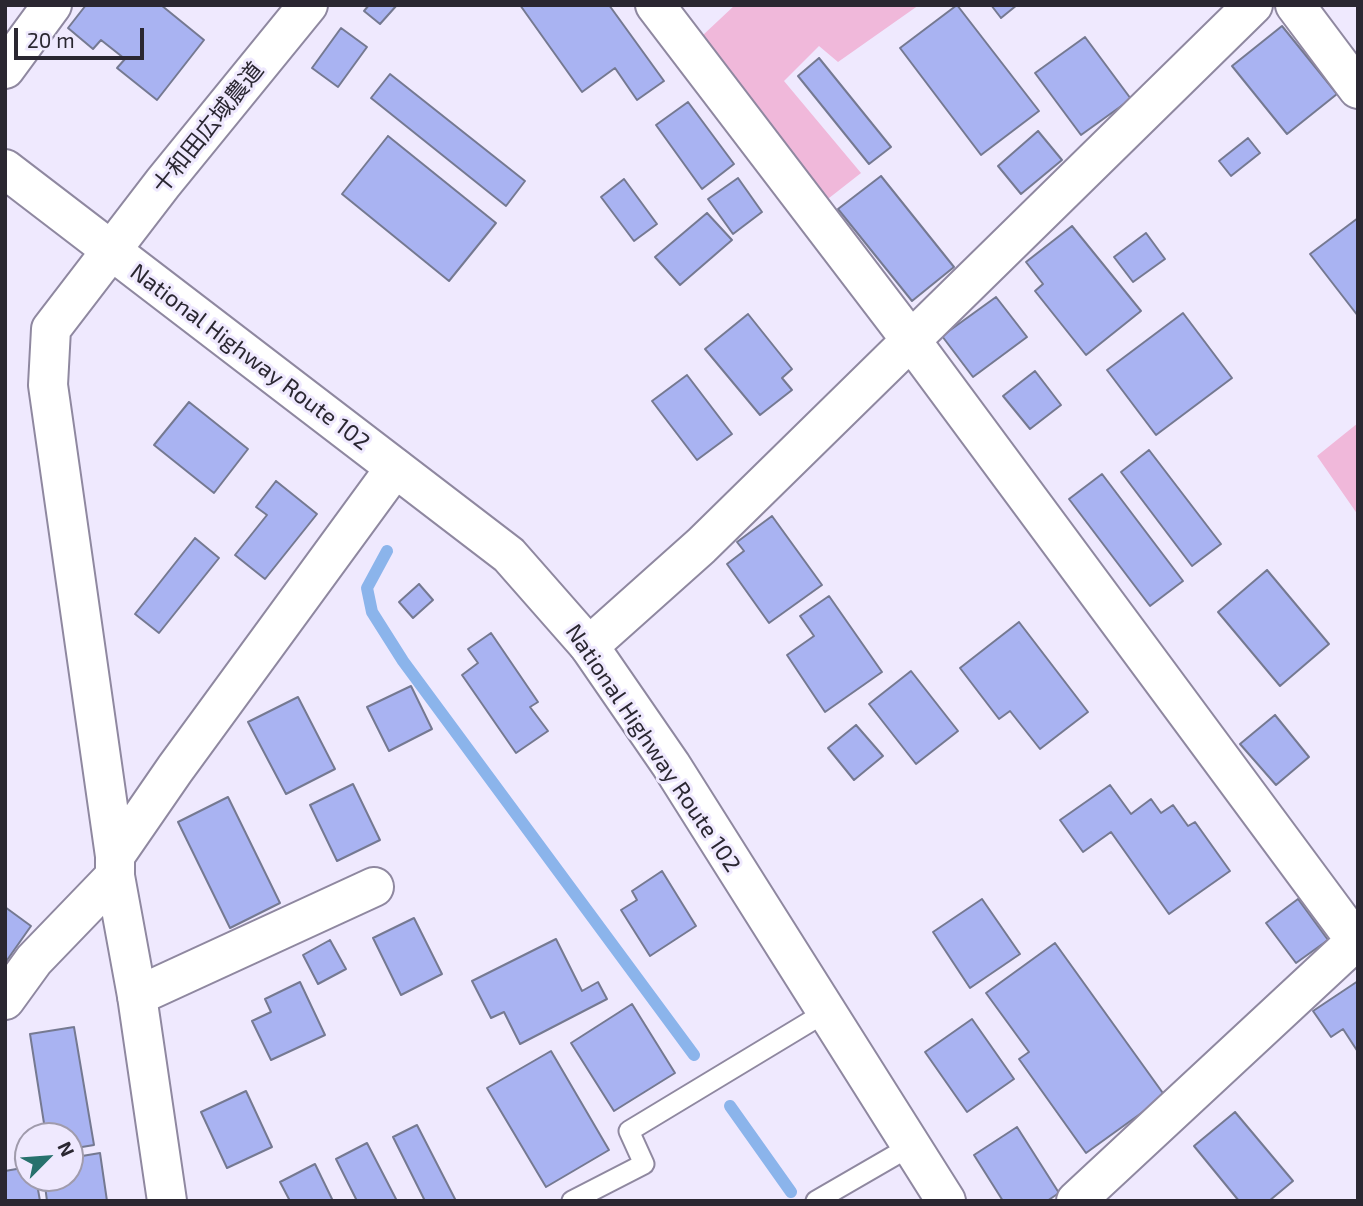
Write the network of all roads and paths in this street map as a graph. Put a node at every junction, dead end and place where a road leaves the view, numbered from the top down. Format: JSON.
{"nodes":[{"id":1,"x":52,"y":5,"type":"edge"},
{"id":2,"x":308,"y":5,"type":"edge"},
{"id":3,"x":655,"y":5,"type":"edge"},
{"id":4,"x":1253,"y":5,"type":"edge"},
{"id":5,"x":1296,"y":5,"type":"edge"},
{"id":6,"x":5,"y":69,"type":"edge"},
{"id":7,"x":1358,"y":89,"type":"edge"},
{"id":8,"x":5,"y":169,"type":"edge"},
{"id":9,"x":110,"y":251,"type":"junction"},
{"id":10,"x":910,"y":339,"type":"junction"},
{"id":11,"x":395,"y":468,"type":"junction"},
{"id":12,"x":589,"y":646,"type":"junction"},
{"id":13,"x":115,"y":866,"type":"junction"},
{"id":14,"x":374,"y":887,"type":"dead end"},
{"id":15,"x":1357,"y":941,"type":"edge"},
{"id":16,"x":137,"y":996,"type":"junction"},
{"id":17,"x":5,"y":1000,"type":"edge"},
{"id":18,"x":826,"y":1012,"type":"junction"},
{"id":19,"x":911,"y":1146,"type":"junction"},
{"id":20,"x":167,"y":1201,"type":"edge"},
{"id":21,"x":572,"y":1201,"type":"edge"},
{"id":22,"x":816,"y":1201,"type":"edge"},
{"id":23,"x":946,"y":1201,"type":"edge"},
{"id":24,"x":1076,"y":1201,"type":"edge"}],
"edges":[{"from":1,"to":6,"type":"main road"},
{"from":2,"to":9,"type":"main road","name":"十和田広域農道"},
{"from":3,"to":10,"type":"main road"},
{"from":4,"to":10,"type":"main road"},
{"from":5,"to":7,"type":"main road"},
{"from":8,"to":9,"type":"main road","name":"National Highway Route 102"},
{"from":9,"to":11,"type":"main road","name":"National Highway Route 102"},
{"from":9,"to":13,"type":"main road","name":"十和田広域農道"},
{"from":10,"to":12,"type":"main road"},
{"from":10,"to":15,"type":"main road"},
{"from":11,"to":12,"type":"main road","name":"National Highway Route 102"},
{"from":11,"to":13,"type":"main road"},
{"from":12,"to":18,"type":"main road","name":"National Highway Route 102"},
{"from":13,"to":16,"type":"main road","name":"十和田広域農道"},
{"from":13,"to":17,"type":"main road"},
{"from":14,"to":16,"type":"main road"},
{"from":15,"to":24,"type":"main road"},
{"from":16,"to":20,"type":"main road","name":"十和田広域農道"},
{"from":18,"to":19,"type":"main road","name":"National Highway Route 102"},
{"from":18,"to":21,"type":"lane"},
{"from":19,"to":22,"type":"lane"},
{"from":19,"to":23,"type":"main road","name":"National Highway Route 102"}]}
